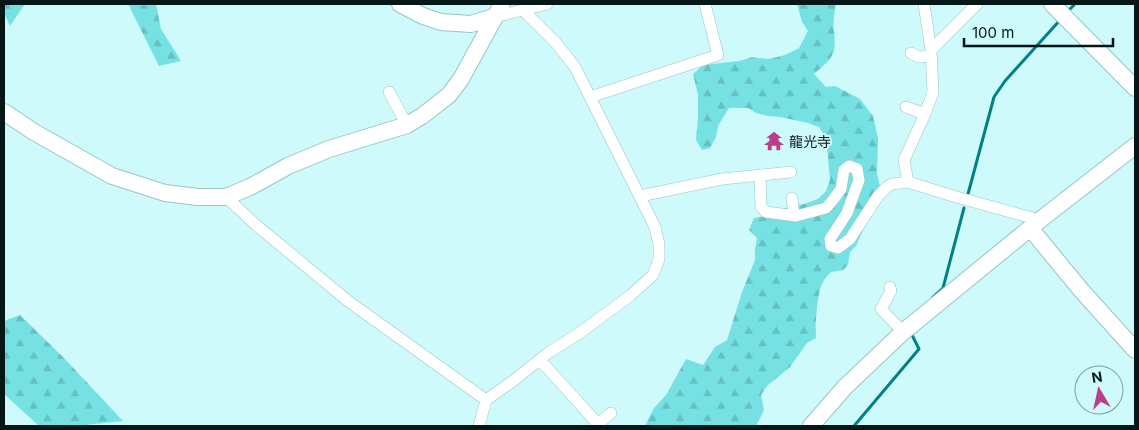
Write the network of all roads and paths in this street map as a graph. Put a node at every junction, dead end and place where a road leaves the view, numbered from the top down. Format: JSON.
{"nodes":[{"id":1,"x":400,"y":4,"type":"edge"},
{"id":2,"x":547,"y":4,"type":"edge"},
{"id":3,"x":705,"y":4,"type":"edge"},
{"id":4,"x":924,"y":4,"type":"edge"},
{"id":5,"x":977,"y":4,"type":"edge"},
{"id":6,"x":498,"y":10,"type":"edge"},
{"id":7,"x":523,"y":10,"type":"junction"},
{"id":8,"x":1060,"y":12,"type":"edge"},
{"id":9,"x":911,"y":53,"type":"dead end"},
{"id":10,"x":931,"y":53,"type":"junction"},
{"id":11,"x":1135,"y":88,"type":"edge"},
{"id":12,"x":389,"y":92,"type":"dead end"},
{"id":13,"x":590,"y":97,"type":"junction"},
{"id":14,"x":906,"y":107,"type":"dead end"},
{"id":15,"x":4,"y":112,"type":"edge"},
{"id":16,"x":925,"y":114,"type":"junction"},
{"id":17,"x":407,"y":124,"type":"junction"},
{"id":18,"x":1135,"y":146,"type":"edge"},
{"id":19,"x":791,"y":172,"type":"dead end"},
{"id":20,"x":760,"y":175,"type":"junction"},
{"id":21,"x":908,"y":182,"type":"junction"},
{"id":22,"x":640,"y":196,"type":"junction"},
{"id":23,"x":226,"y":197,"type":"junction"},
{"id":24,"x":792,"y":198,"type":"dead end"},
{"id":25,"x":794,"y":215,"type":"junction"},
{"id":26,"x":1035,"y":224,"type":"junction"},
{"id":27,"x":890,"y":288,"type":"dead end"},
{"id":28,"x":907,"y":329,"type":"junction"},
{"id":29,"x":1135,"y":350,"type":"edge"},
{"id":30,"x":540,"y":360,"type":"junction"},
{"id":31,"x":486,"y":400,"type":"junction"},
{"id":32,"x":611,"y":413,"type":"dead end"},
{"id":33,"x":479,"y":426,"type":"edge"},
{"id":34,"x":811,"y":426,"type":"edge"}],
"edges":[{"from":1,"to":6,"type":"street"},
{"from":2,"to":7,"type":"street"},
{"from":3,"to":13,"type":"street"},
{"from":4,"to":10,"type":"street"},
{"from":5,"to":10,"type":"street"},
{"from":6,"to":7,"type":"street"},
{"from":6,"to":17,"type":"street"},
{"from":7,"to":13,"type":"street"},
{"from":8,"to":11,"type":"street"},
{"from":9,"to":10,"type":"street"},
{"from":10,"to":16,"type":"street"},
{"from":12,"to":17,"type":"street"},
{"from":13,"to":22,"type":"street"},
{"from":14,"to":16,"type":"street"},
{"from":15,"to":23,"type":"street"},
{"from":16,"to":21,"type":"street"},
{"from":17,"to":23,"type":"street"},
{"from":18,"to":26,"type":"street"},
{"from":19,"to":20,"type":"street"},
{"from":20,"to":22,"type":"street"},
{"from":20,"to":25,"type":"street"},
{"from":21,"to":25,"type":"street"},
{"from":21,"to":26,"type":"street"},
{"from":22,"to":30,"type":"street"},
{"from":23,"to":31,"type":"street"},
{"from":24,"to":25,"type":"street"},
{"from":26,"to":28,"type":"street"},
{"from":26,"to":29,"type":"street"},
{"from":27,"to":28,"type":"street"},
{"from":28,"to":34,"type":"street"},
{"from":30,"to":31,"type":"street"},
{"from":30,"to":32,"type":"street"},
{"from":31,"to":33,"type":"street"}]}
